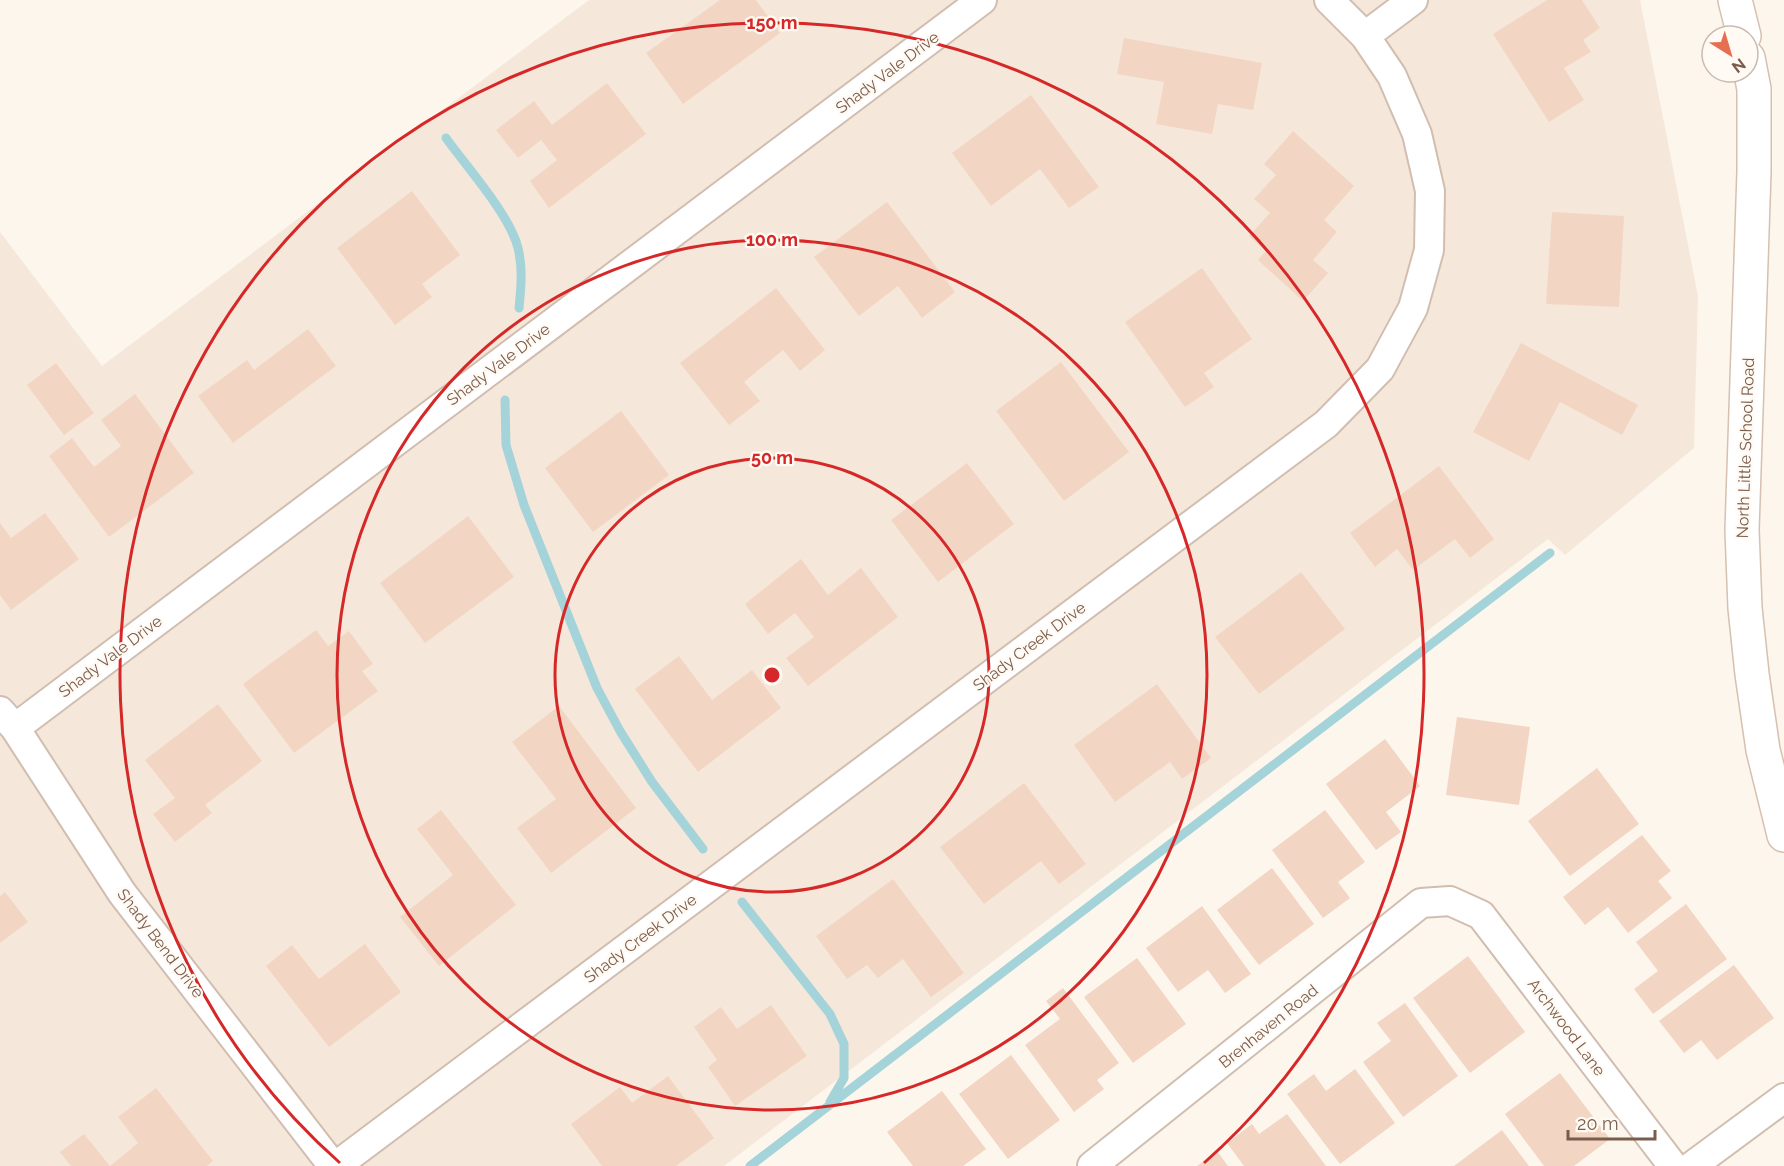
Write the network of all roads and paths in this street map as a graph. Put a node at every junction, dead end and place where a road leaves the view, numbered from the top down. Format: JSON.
{"nodes":[{"id":1,"x":982,"y":0,"type":"edge"},
{"id":2,"x":1329,"y":0,"type":"edge"},
{"id":3,"x":1413,"y":0,"type":"edge"},
{"id":4,"x":1735,"y":0,"type":"edge"},
{"id":5,"x":1741,"y":24,"type":"edge"},
{"id":6,"x":1365,"y":36,"type":"junction"},
{"id":7,"x":1753,"y":84,"type":"edge"},
{"id":8,"x":7,"y":720,"type":"edge"},
{"id":9,"x":1784,"y":835,"type":"edge"},
{"id":10,"x":1450,"y":901,"type":"joint"},
{"id":11,"x":1784,"y":1098,"type":"edge"},
{"id":12,"x":334,"y":1166,"type":"edge"},
{"id":13,"x":1092,"y":1166,"type":"edge"},
{"id":14,"x":1673,"y":1166,"type":"edge"},
{"id":15,"x":1692,"y":1166,"type":"edge"}],
"edges":[{"from":1,"to":8,"type":"street","name":"Shady Vale Drive"},
{"from":2,"to":6,"type":"street"},
{"from":3,"to":6,"type":"street"},
{"from":4,"to":5,"type":"main road"},
{"from":6,"to":12,"type":"street","name":"Shady Creek Drive"},
{"from":7,"to":9,"type":"main road","name":"North Little School Road"},
{"from":8,"to":12,"type":"street","name":"Shady Bend Drive"},
{"from":10,"to":13,"type":"street","name":"Brenhaven Road"},
{"from":10,"to":14,"type":"street","name":"Archwood Lane"},
{"from":11,"to":15,"type":"street"}]}
